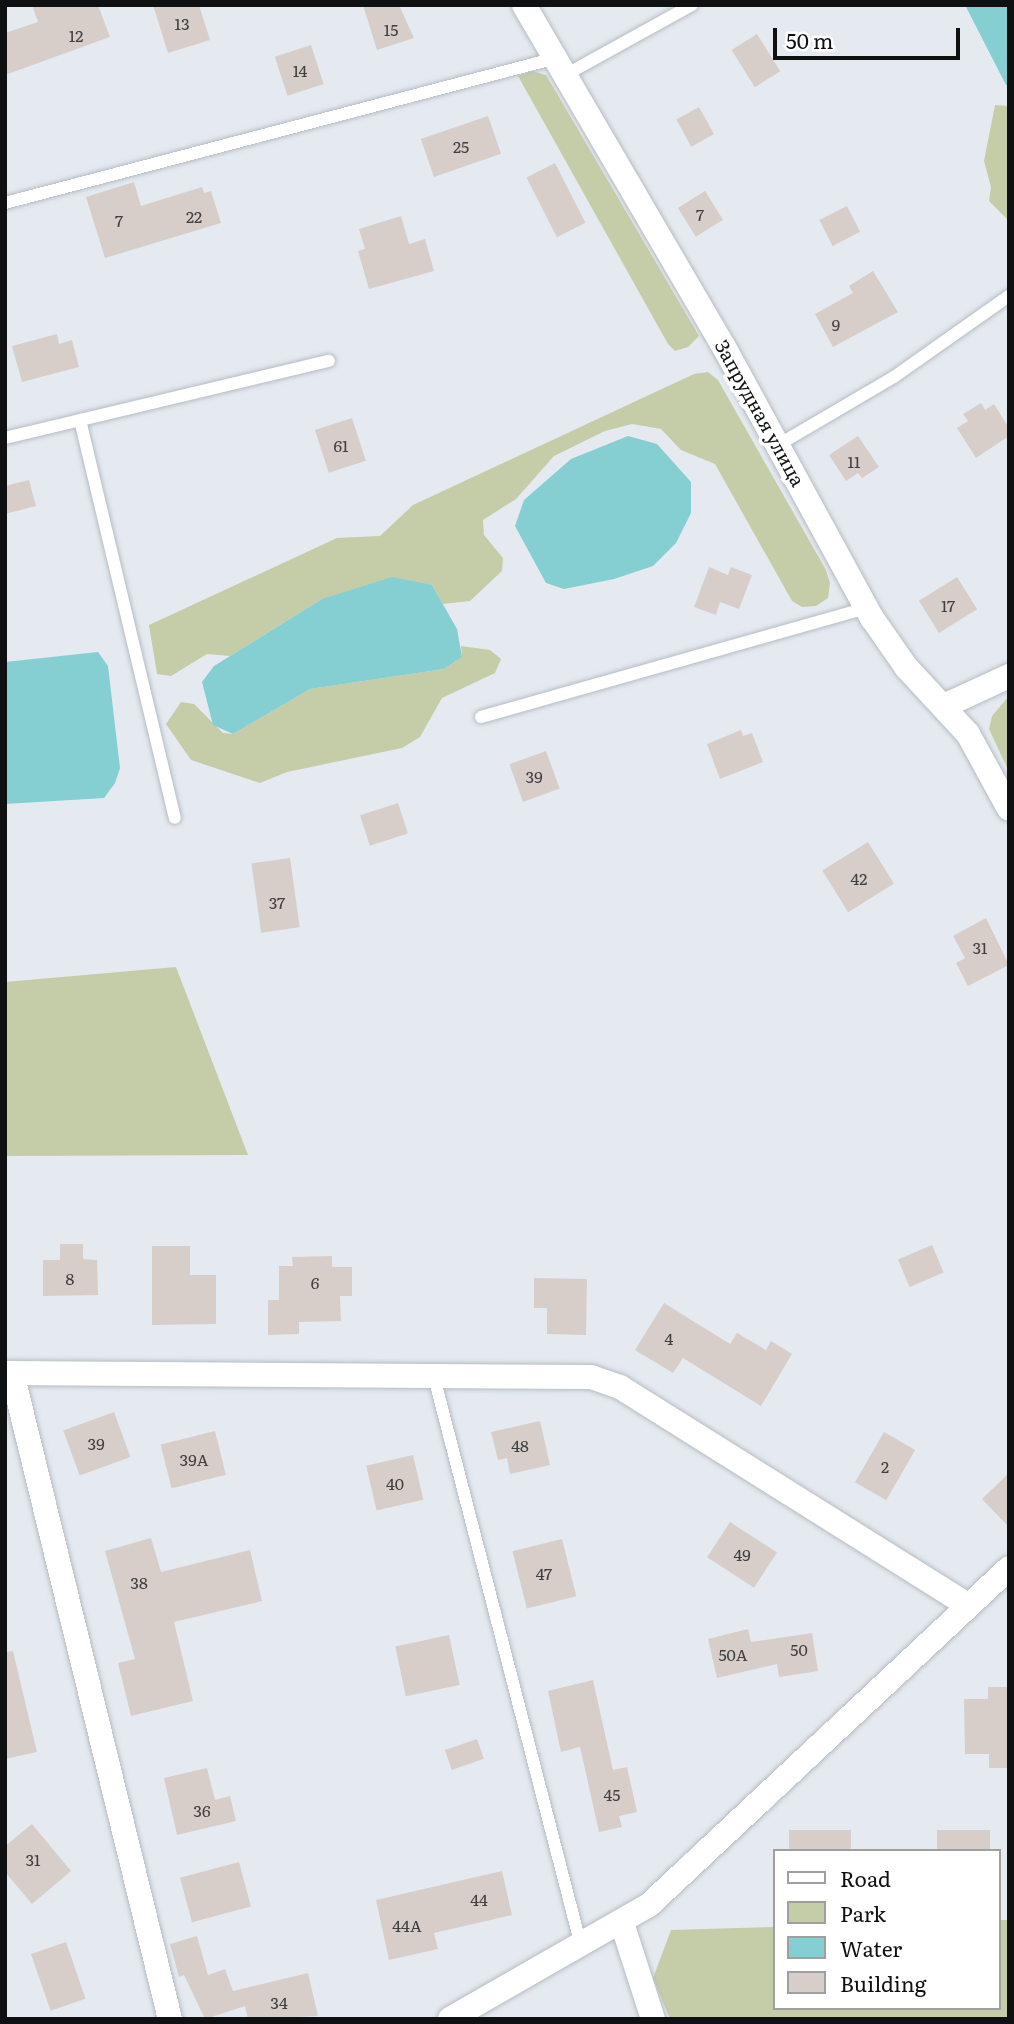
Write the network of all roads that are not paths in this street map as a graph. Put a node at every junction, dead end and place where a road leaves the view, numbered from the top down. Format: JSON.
{"nodes":[{"id":1,"x":524,"y":5,"type":"edge"},
{"id":2,"x":692,"y":5,"type":"edge"},
{"id":3,"x":561,"y":67,"type":"junction"},
{"id":4,"x":5,"y":203,"type":"edge"},
{"id":5,"x":1009,"y":296,"type":"edge"},
{"id":6,"x":329,"y":361,"type":"dead end"},
{"id":7,"x":80,"y":420,"type":"junction"},
{"id":8,"x":5,"y":438,"type":"edge"},
{"id":9,"x":778,"y":445,"type":"junction"},
{"id":10,"x":867,"y":608,"type":"junction"},
{"id":11,"x":1009,"y":676,"type":"edge"},
{"id":12,"x":944,"y":706,"type":"junction"},
{"id":13,"x":481,"y":718,"type":"dead end"},
{"id":14,"x":1009,"y":809,"type":"edge"},
{"id":15,"x":175,"y":818,"type":"dead end"},
{"id":16,"x":9,"y":1373,"type":"edge"},
{"id":17,"x":434,"y":1377,"type":"junction"},
{"id":18,"x":1009,"y":1568,"type":"edge"},
{"id":19,"x":967,"y":1605,"type":"junction"},
{"id":20,"x":622,"y":1923,"type":"junction"},
{"id":21,"x":581,"y":1947,"type":"junction"},
{"id":22,"x":170,"y":2019,"type":"edge"},
{"id":23,"x":450,"y":2019,"type":"edge"},
{"id":24,"x":653,"y":2019,"type":"edge"}],
"edges":[{"from":1,"to":3,"type":"street","name":"Запрудная улица"},
{"from":2,"to":3,"type":"lane"},
{"from":3,"to":4,"type":"lane"},
{"from":3,"to":9,"type":"street","name":"Запрудная улица"},
{"from":5,"to":9,"type":"lane"},
{"from":6,"to":7,"type":"lane"},
{"from":7,"to":8,"type":"lane"},
{"from":7,"to":15,"type":"lane"},
{"from":9,"to":10,"type":"street","name":"Запрудная улица"},
{"from":10,"to":12,"type":"street","name":"Запрудная улица"},
{"from":10,"to":13,"type":"lane"},
{"from":11,"to":12,"type":"street"},
{"from":12,"to":14,"type":"street","name":"Запрудная улица"},
{"from":16,"to":17,"type":"street"},
{"from":16,"to":22,"type":"street"},
{"from":17,"to":19,"type":"street"},
{"from":17,"to":21,"type":"lane"},
{"from":18,"to":19,"type":"street"},
{"from":19,"to":20,"type":"street"},
{"from":20,"to":21,"type":"street"},
{"from":20,"to":24,"type":"street"},
{"from":21,"to":23,"type":"street"}]}
